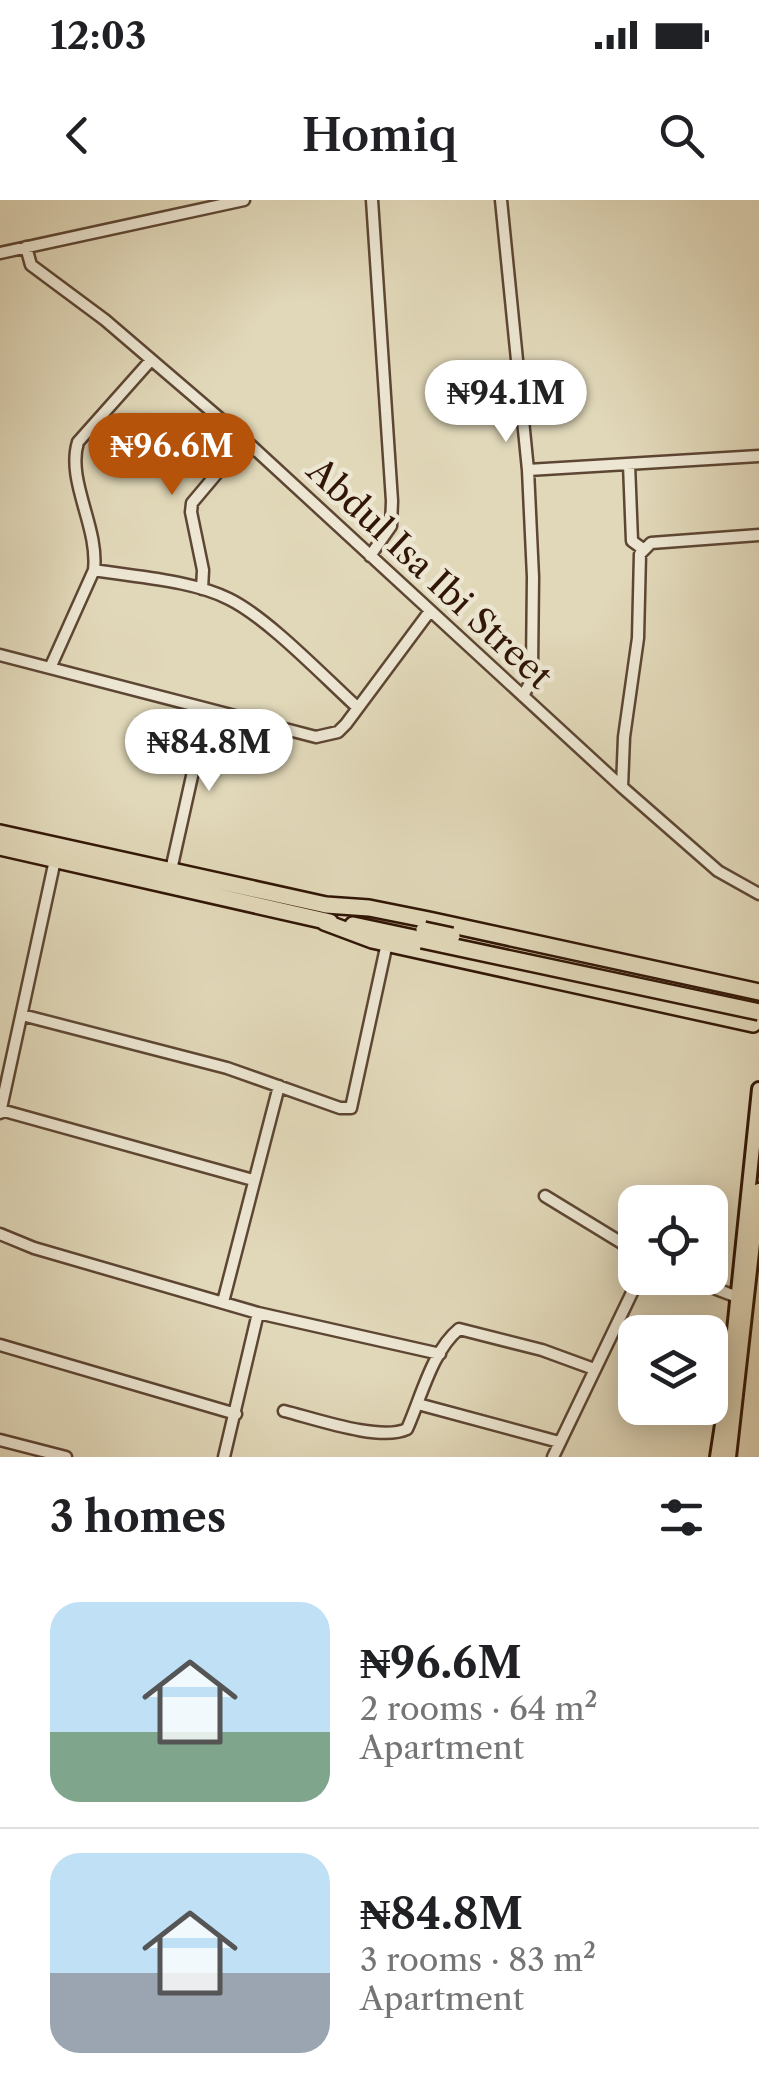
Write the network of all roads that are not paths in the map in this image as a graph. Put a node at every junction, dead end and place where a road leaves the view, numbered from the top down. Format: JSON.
{"nodes":[{"id":1,"x":244,"y":200,"type":"edge"},
{"id":2,"x":372,"y":200,"type":"edge"},
{"id":3,"x":501,"y":200,"type":"edge"},
{"id":4,"x":26,"y":247,"type":"junction"},
{"id":5,"x":0,"y":253,"type":"edge"},
{"id":6,"x":151,"y":360,"type":"junction"},
{"id":7,"x":245,"y":440,"type":"junction"},
{"id":8,"x":759,"y":456,"type":"edge"},
{"id":9,"x":629,"y":464,"type":"junction"},
{"id":10,"x":528,"y":470,"type":"junction"},
{"id":11,"x":759,"y":535,"type":"edge"},
{"id":12,"x":643,"y":549,"type":"junction"},
{"id":13,"x":370,"y":556,"type":"junction"},
{"id":14,"x":94,"y":570,"type":"junction"},
{"id":15,"x":202,"y":589,"type":"junction"},
{"id":16,"x":430,"y":611,"type":"junction"},
{"id":17,"x":0,"y":655,"type":"edge"},
{"id":18,"x":50,"y":668,"type":"junction"},
{"id":19,"x":523,"y":696,"type":"junction"},
{"id":20,"x":358,"y":708,"type":"junction"},
{"id":21,"x":207,"y":709,"type":"junction"},
{"id":22,"x":622,"y":787,"type":"junction"},
{"id":23,"x":0,"y":833,"type":"edge"},
{"id":24,"x":0,"y":847,"type":"edge"},
{"id":25,"x":55,"y":860,"type":"junction"},
{"id":26,"x":171,"y":870,"type":"junction"},
{"id":27,"x":759,"y":894,"type":"edge"},
{"id":28,"x":325,"y":913,"type":"junction"},
{"id":29,"x":423,"y":935,"type":"junction"},
{"id":30,"x":387,"y":943,"type":"junction"},
{"id":31,"x":759,"y":993,"type":"edge"},
{"id":32,"x":759,"y":1002,"type":"edge"},
{"id":33,"x":22,"y":1015,"type":"junction"},
{"id":34,"x":757,"y":1023,"type":"edge"},
{"id":35,"x":279,"y":1086,"type":"junction"},
{"id":36,"x":759,"y":1089,"type":"edge"},
{"id":37,"x":0,"y":1112,"type":"edge"},
{"id":38,"x":253,"y":1180,"type":"junction"},
{"id":39,"x":759,"y":1190,"type":"edge"},
{"id":40,"x":545,"y":1196,"type":"dead end"},
{"id":41,"x":757,"y":1226,"type":"edge"},
{"id":42,"x":0,"y":1234,"type":"edge"},
{"id":43,"x":618,"y":1241,"type":"edge"},
{"id":44,"x":728,"y":1293,"type":"edge"},
{"id":45,"x":631,"y":1295,"type":"edge"},
{"id":46,"x":741,"y":1298,"type":"junction"},
{"id":47,"x":224,"y":1302,"type":"junction"},
{"id":48,"x":258,"y":1314,"type":"junction"},
{"id":49,"x":0,"y":1345,"type":"edge"},
{"id":50,"x":440,"y":1354,"type":"junction"},
{"id":51,"x":594,"y":1370,"type":"junction"},
{"id":52,"x":418,"y":1404,"type":"junction"},
{"id":53,"x":284,"y":1411,"type":"dead end"},
{"id":54,"x":236,"y":1414,"type":"junction"},
{"id":55,"x":0,"y":1440,"type":"edge"},
{"id":56,"x":558,"y":1442,"type":"junction"},
{"id":57,"x":66,"y":1457,"type":"edge"},
{"id":58,"x":224,"y":1457,"type":"edge"},
{"id":59,"x":553,"y":1457,"type":"edge"},
{"id":60,"x":717,"y":1457,"type":"edge"},
{"id":61,"x":729,"y":1457,"type":"edge"}],
"edges":[{"from":1,"to":4,"type":"street"},
{"from":2,"to":13,"type":"street"},
{"from":3,"to":10,"type":"street"},
{"from":4,"to":5,"type":"street"},
{"from":4,"to":6,"type":"street","name":"Abdul Isa Ibi Street"},
{"from":6,"to":7,"type":"street","name":"Abdul Isa Ibi Street"},
{"from":6,"to":14,"type":"street"},
{"from":7,"to":13,"type":"street","name":"Abdul Isa Ibi Street"},
{"from":7,"to":15,"type":"street"},
{"from":8,"to":9,"type":"street"},
{"from":9,"to":10,"type":"street"},
{"from":9,"to":12,"type":"street"},
{"from":10,"to":19,"type":"street"},
{"from":11,"to":12,"type":"street"},
{"from":12,"to":22,"type":"street"},
{"from":13,"to":16,"type":"street","name":"Abdul Isa Ibi Street"},
{"from":14,"to":15,"type":"street"},
{"from":14,"to":18,"type":"street"},
{"from":15,"to":20,"type":"street"},
{"from":16,"to":19,"type":"street","name":"Abdul Isa Ibi Street"},
{"from":16,"to":20,"type":"street"},
{"from":17,"to":18,"type":"street"},
{"from":18,"to":21,"type":"street"},
{"from":19,"to":22,"type":"street","name":"Abdul Isa Ibi Street"},
{"from":20,"to":21,"type":"street"},
{"from":21,"to":26,"type":"street"},
{"from":22,"to":27,"type":"street","name":"Abdul Isa Ibi Street"},
{"from":23,"to":26,"type":"highway"},
{"from":24,"to":25,"type":"highway"},
{"from":25,"to":28,"type":"highway"},
{"from":25,"to":33,"type":"street"},
{"from":26,"to":28,"type":"highway"},
{"from":28,"to":29,"type":"highway"},
{"from":28,"to":30,"type":"highway"},
{"from":28,"to":31,"type":"highway"},
{"from":29,"to":32,"type":"highway","bridge":true},
{"from":29,"to":34,"type":"highway","bridge":true},
{"from":30,"to":34,"type":"highway"},
{"from":30,"to":35,"type":"street"},
{"from":31,"to":34,"type":"highway"},
{"from":33,"to":35,"type":"street"},
{"from":33,"to":37,"type":"street"},
{"from":35,"to":38,"type":"street"},
{"from":36,"to":46,"type":"main road"},
{"from":37,"to":38,"type":"street"},
{"from":38,"to":47,"type":"street"},
{"from":39,"to":41,"type":"main road"},
{"from":40,"to":43,"type":"street"},
{"from":41,"to":46,"type":"main road"},
{"from":42,"to":47,"type":"street"},
{"from":44,"to":46,"type":"street"},
{"from":45,"to":51,"type":"street"},
{"from":46,"to":60,"type":"main road"},
{"from":46,"to":61,"type":"main road"},
{"from":47,"to":48,"type":"street"},
{"from":48,"to":50,"type":"street"},
{"from":48,"to":54,"type":"street"},
{"from":49,"to":54,"type":"street"},
{"from":50,"to":51,"type":"street"},
{"from":50,"to":52,"type":"street"},
{"from":51,"to":56,"type":"street"},
{"from":52,"to":53,"type":"street"},
{"from":52,"to":56,"type":"street"},
{"from":54,"to":58,"type":"street"},
{"from":55,"to":57,"type":"street"},
{"from":56,"to":59,"type":"street"}]}
